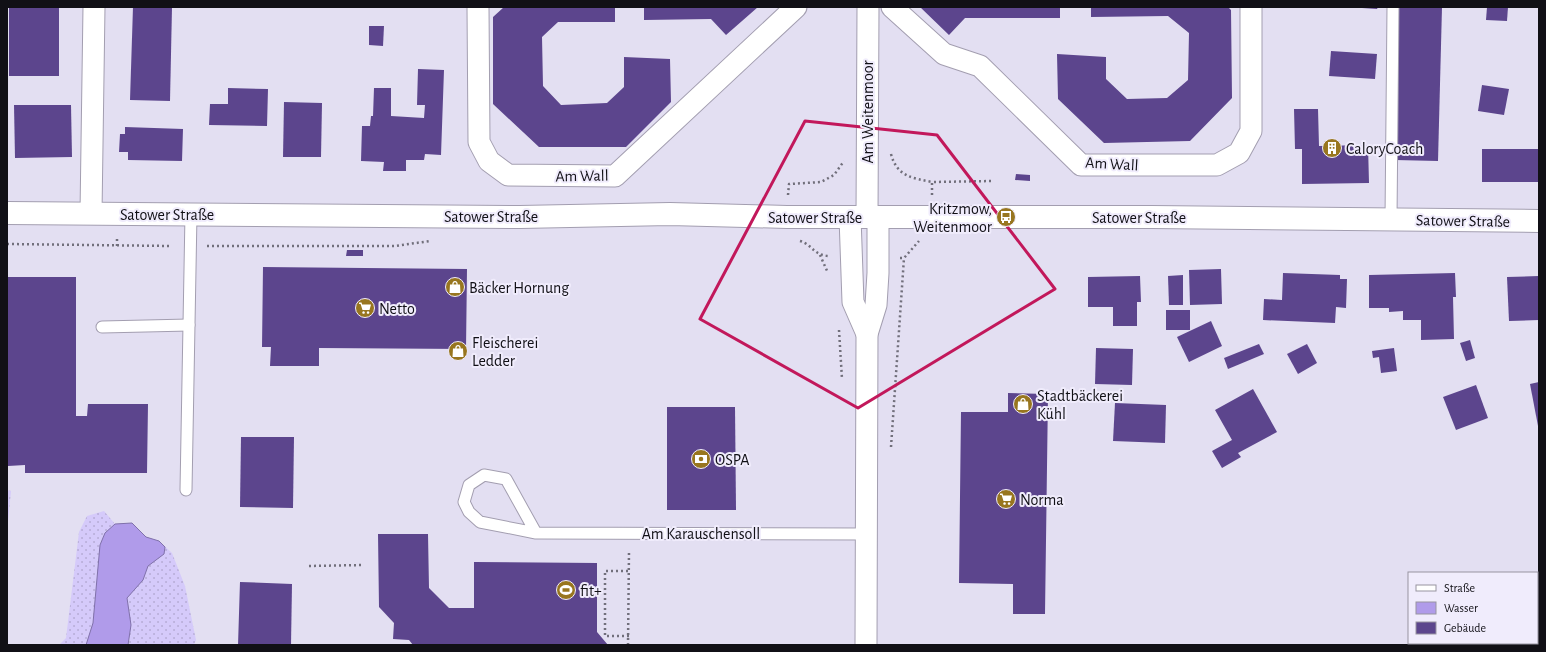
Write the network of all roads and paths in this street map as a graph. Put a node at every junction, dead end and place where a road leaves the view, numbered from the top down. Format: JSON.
{"nodes":[{"id":1,"x":94,"y":7,"type":"edge"},
{"id":2,"x":478,"y":7,"type":"edge"},
{"id":3,"x":795,"y":7,"type":"edge"},
{"id":4,"x":868,"y":7,"type":"edge"},
{"id":5,"x":892,"y":7,"type":"edge"},
{"id":6,"x":1251,"y":7,"type":"edge"},
{"id":7,"x":1393,"y":7,"type":"edge"},
{"id":8,"x":891,"y":152,"type":"dead end"},
{"id":9,"x":845,"y":160,"type":"dead end"},
{"id":10,"x":932,"y":182,"type":"dead end"},
{"id":11,"x":7,"y":212,"type":"edge"},
{"id":12,"x":91,"y":213,"type":"junction"},
{"id":13,"x":191,"y":214,"type":"junction"},
{"id":14,"x":787,"y":217,"type":"junction"},
{"id":15,"x":865,"y":217,"type":"junction"},
{"id":16,"x":1391,"y":219,"type":"junction"},
{"id":17,"x":1539,"y":220,"type":"edge"},
{"id":18,"x":904,"y":258,"type":"dead end"},
{"id":19,"x":189,"y":324,"type":"junction"},
{"id":20,"x":102,"y":327,"type":"dead end"},
{"id":21,"x":867,"y":334,"type":"junction"},
{"id":22,"x":891,"y":448,"type":"dead end"},
{"id":23,"x":186,"y":490,"type":"dead end"},
{"id":24,"x":536,"y":533,"type":"junction"},
{"id":25,"x":629,"y":533,"type":"junction"},
{"id":26,"x":866,"y":534,"type":"junction"},
{"id":27,"x":364,"y":565,"type":"dead end"},
{"id":28,"x":309,"y":566,"type":"dead end"},
{"id":29,"x":629,"y":571,"type":"junction"},
{"id":30,"x":628,"y":636,"type":"junction"},
{"id":31,"x":628,"y":645,"type":"edge"},
{"id":32,"x":866,"y":645,"type":"edge"}],
"edges":[{"from":1,"to":12,"type":"street"},
{"from":2,"to":3,"type":"street","name":"Am Wall"},
{"from":4,"to":15,"type":"street","name":"Am Weitenmoor"},
{"from":5,"to":6,"type":"street","name":"Am Wall"},
{"from":7,"to":16,"type":"lane"},
{"from":8,"to":10,"type":"path"},
{"from":9,"to":14,"type":"path"},
{"from":11,"to":12,"type":"main road","name":"Satower Straße"},
{"from":12,"to":13,"type":"main road","name":"Satower Straße"},
{"from":13,"to":14,"type":"main road","name":"Satower Straße"},
{"from":13,"to":19,"type":"lane"},
{"from":14,"to":15,"type":"main road","name":"Satower Straße"},
{"from":15,"to":16,"type":"main road","name":"Satower Straße"},
{"from":15,"to":21,"type":"street"},
{"from":15,"to":21,"type":"street"},
{"from":16,"to":17,"type":"main road","name":"Satower Straße"},
{"from":18,"to":22,"type":"path"},
{"from":19,"to":20,"type":"lane"},
{"from":19,"to":23,"type":"lane"},
{"from":21,"to":26,"type":"street"},
{"from":24,"to":24,"type":"lane","name":"Am Karauschensoll"},
{"from":24,"to":25,"type":"lane","name":"Am Karauschensoll"},
{"from":25,"to":26,"type":"lane","name":"Am Karauschensoll"},
{"from":25,"to":29,"type":"path"},
{"from":26,"to":32,"type":"street"},
{"from":27,"to":28,"type":"path"},
{"from":29,"to":30,"type":"path"},
{"from":29,"to":30,"type":"path"},
{"from":30,"to":31,"type":"path"}]}
